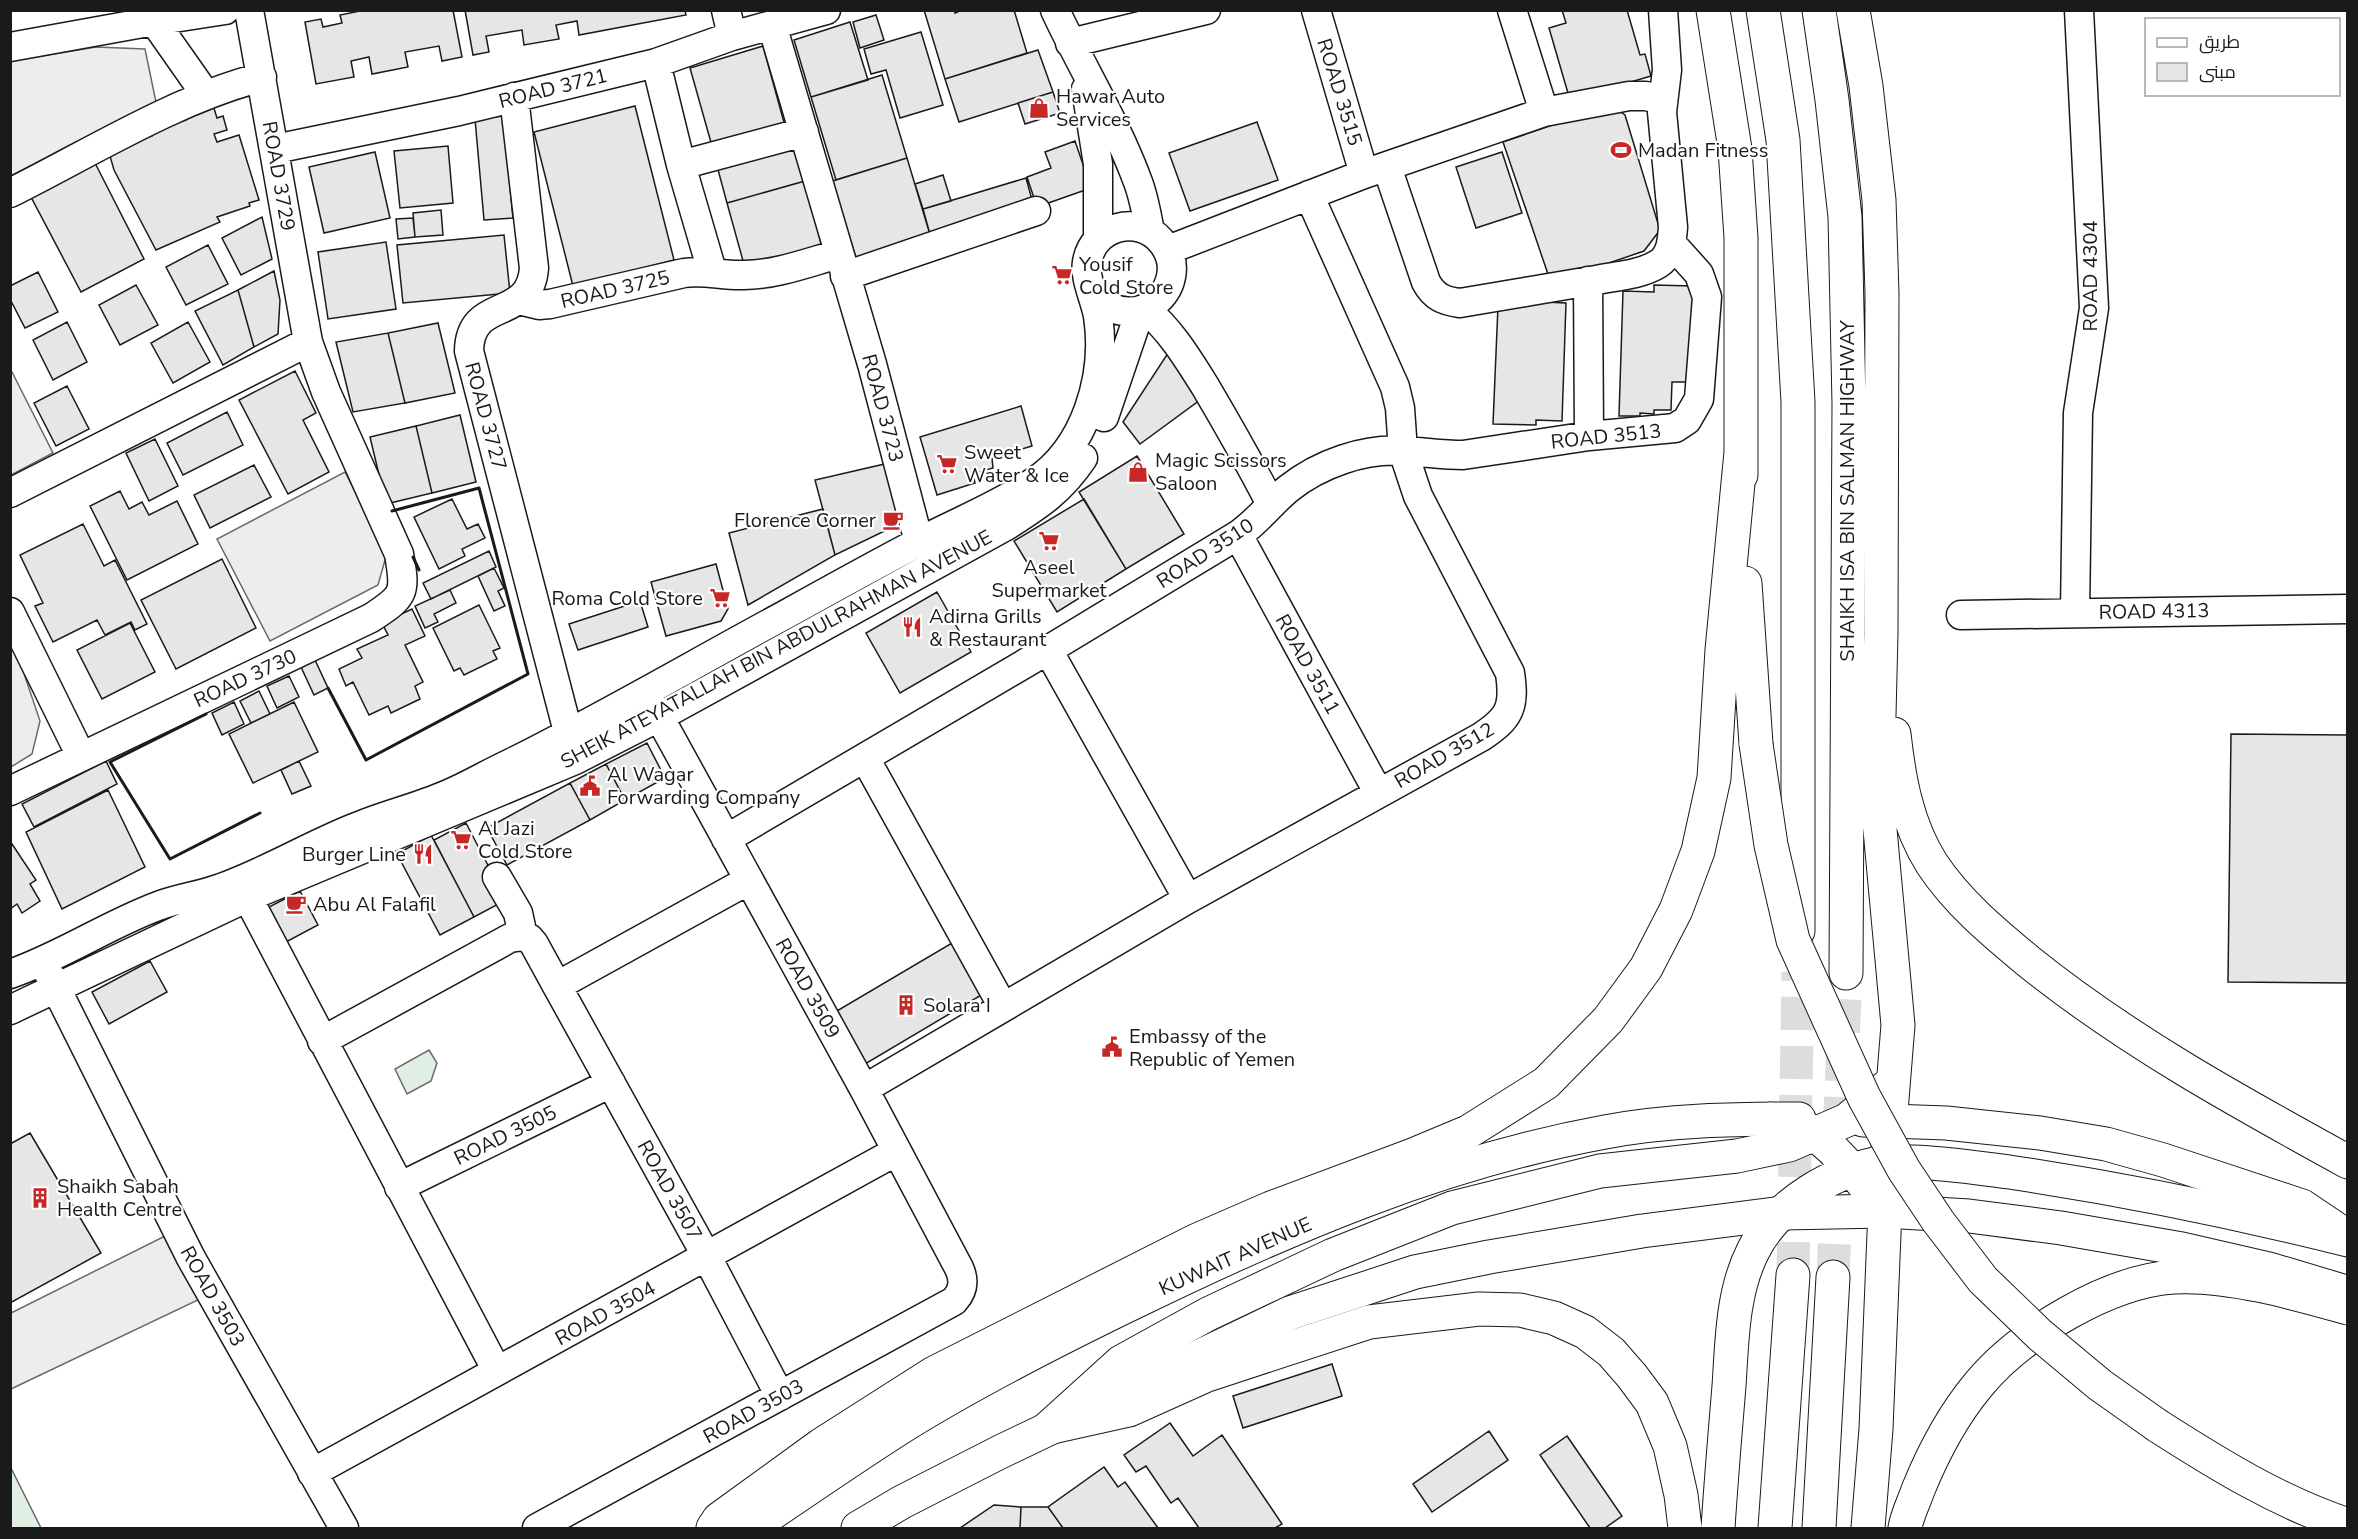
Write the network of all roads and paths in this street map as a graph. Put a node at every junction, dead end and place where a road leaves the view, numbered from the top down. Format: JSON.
{"nodes":[{"id":1,"x":225,"y":10,"type":"edge"},
{"id":2,"x":249,"y":10,"type":"edge"},
{"id":3,"x":826,"y":10,"type":"edge"},
{"id":4,"x":1055,"y":10,"type":"edge"},
{"id":5,"x":1206,"y":10,"type":"edge"},
{"id":6,"x":1316,"y":10,"type":"edge"},
{"id":7,"x":1512,"y":10,"type":"edge"},
{"id":8,"x":1663,"y":10,"type":"edge"},
{"id":9,"x":1713,"y":10,"type":"edge"},
{"id":10,"x":1763,"y":10,"type":"edge"},
{"id":11,"x":1819,"y":10,"type":"edge"},
{"id":12,"x":1853,"y":10,"type":"edge"},
{"id":13,"x":2079,"y":10,"type":"edge"},
{"id":14,"x":153,"y":16,"type":"edge"},
{"id":15,"x":729,"y":23,"type":"edge"},
{"id":16,"x":772,"y":25,"type":"junction"},
{"id":17,"x":10,"y":47,"type":"edge"},
{"id":18,"x":1075,"y":53,"type":"junction"},
{"id":19,"x":656,"y":63,"type":"junction"},
{"id":20,"x":262,"y":77,"type":"junction"},
{"id":21,"x":206,"y":95,"type":"junction"},
{"id":22,"x":514,"y":97,"type":"junction"},
{"id":23,"x":1663,"y":100,"type":"junction"},
{"id":24,"x":1544,"y":112,"type":"junction"},
{"id":25,"x":804,"y":132,"type":"junction"},
{"id":26,"x":275,"y":149,"type":"junction"},
{"id":27,"x":681,"y":165,"type":"junction"},
{"id":28,"x":1376,"y":171,"type":"junction"},
{"id":29,"x":10,"y":193,"type":"edge"},
{"id":30,"x":1309,"y":195,"type":"junction"},
{"id":31,"x":1036,"y":211,"type":"dead end"},
{"id":32,"x":1098,"y":238,"type":"junction"},
{"id":33,"x":1672,"y":244,"type":"junction"},
{"id":34,"x":1163,"y":252,"type":"junction"},
{"id":35,"x":842,"y":265,"type":"junction"},
{"id":36,"x":712,"y":272,"type":"junction"},
{"id":37,"x":1588,"y":281,"type":"junction"},
{"id":38,"x":1094,"y":295,"type":"junction"},
{"id":39,"x":518,"y":300,"type":"junction"},
{"id":40,"x":1142,"y":310,"type":"junction"},
{"id":41,"x":308,"y":342,"type":"junction"},
{"id":42,"x":1176,"y":344,"type":"junction"},
{"id":43,"x":1128,"y":345,"type":"junction"},
{"id":44,"x":1194,"y":369,"type":"junction"},
{"id":45,"x":1589,"y":436,"type":"junction"},
{"id":46,"x":1403,"y":451,"type":"junction"},
{"id":47,"x":1741,"y":452,"type":"junction"},
{"id":48,"x":1068,"y":464,"type":"junction"},
{"id":49,"x":10,"y":493,"type":"edge"},
{"id":50,"x":1271,"y":504,"type":"junction"},
{"id":51,"x":1238,"y":535,"type":"junction"},
{"id":52,"x":919,"y":542,"type":"junction"},
{"id":53,"x":403,"y":590,"type":"joint"},
{"id":54,"x":2348,"y":609,"type":"edge"},
{"id":55,"x":10,"y":612,"type":"edge"},
{"id":56,"x":2075,"y":612,"type":"junction"},
{"id":57,"x":1961,"y":615,"type":"dead end"},
{"id":58,"x":1881,"y":634,"type":"junction"},
{"id":59,"x":1048,"y":650,"type":"junction"},
{"id":60,"x":645,"y":693,"type":"junction"},
{"id":61,"x":659,"y":717,"type":"junction"},
{"id":62,"x":572,"y":747,"type":"junction"},
{"id":63,"x":81,"y":756,"type":"junction"},
{"id":64,"x":865,"y":758,"type":"junction"},
{"id":65,"x":10,"y":791,"type":"edge"},
{"id":66,"x":1378,"y":792,"type":"junction"},
{"id":67,"x":726,"y":839,"type":"junction"},
{"id":68,"x":497,"y":877,"type":"dead end"},
{"id":69,"x":749,"y":880,"type":"junction"},
{"id":70,"x":243,"y":889,"type":"junction"},
{"id":71,"x":1188,"y":899,"type":"junction"},
{"id":72,"x":523,"y":936,"type":"junction"},
{"id":73,"x":43,"y":962,"type":"junction"},
{"id":74,"x":1798,"y":972,"type":"tunnel mouth"},
{"id":75,"x":1846,"y":973,"type":"tunnel mouth"},
{"id":76,"x":10,"y":974,"type":"edge"},
{"id":77,"x":557,"y":986,"type":"junction"},
{"id":78,"x":56,"y":989,"type":"junction"},
{"id":79,"x":1003,"y":1007,"type":"junction"},
{"id":80,"x":10,"y":1010,"type":"edge"},
{"id":81,"x":322,"y":1041,"type":"junction"},
{"id":82,"x":1892,"y":1082,"type":"junction"},
{"id":83,"x":611,"y":1083,"type":"junction"},
{"id":84,"x":864,"y":1089,"type":"junction"},
{"id":85,"x":1771,"y":1119,"type":"junction"},
{"id":86,"x":1847,"y":1120,"type":"junction"},
{"id":87,"x":1890,"y":1122,"type":"junction"},
{"id":88,"x":1814,"y":1135,"type":"junction"},
{"id":89,"x":897,"y":1151,"type":"junction"},
{"id":90,"x":1887,"y":1161,"type":"junction"},
{"id":91,"x":2348,"y":1162,"type":"edge"},
{"id":92,"x":1852,"y":1170,"type":"junction"},
{"id":93,"x":399,"y":1186,"type":"junction"},
{"id":94,"x":1885,"y":1211,"type":"junction"},
{"id":95,"x":1783,"y":1213,"type":"junction"},
{"id":96,"x":2348,"y":1239,"type":"edge"},
{"id":97,"x":707,"y":1257,"type":"junction"},
{"id":98,"x":1793,"y":1275,"type":"tunnel mouth"},
{"id":99,"x":1833,"y":1277,"type":"tunnel mouth"},
{"id":100,"x":963,"y":1286,"type":"joint"},
{"id":101,"x":2348,"y":1293,"type":"edge"},
{"id":102,"x":2348,"y":1308,"type":"edge"},
{"id":103,"x":497,"y":1371,"type":"junction"},
{"id":104,"x":780,"y":1396,"type":"junction"},
{"id":105,"x":1047,"y":1429,"type":"junction"},
{"id":106,"x":312,"y":1473,"type":"junction"},
{"id":107,"x":2348,"y":1525,"type":"edge"},
{"id":108,"x":344,"y":1528,"type":"edge"},
{"id":109,"x":537,"y":1528,"type":"edge"},
{"id":110,"x":713,"y":1528,"type":"edge"},
{"id":111,"x":750,"y":1528,"type":"edge"},
{"id":112,"x":858,"y":1528,"type":"edge"},
{"id":113,"x":1685,"y":1528,"type":"edge"},
{"id":114,"x":1718,"y":1528,"type":"edge"},
{"id":115,"x":1774,"y":1528,"type":"edge"},
{"id":116,"x":1819,"y":1528,"type":"edge"},
{"id":117,"x":1868,"y":1528,"type":"edge"},
{"id":118,"x":1905,"y":1528,"type":"edge"}],
"edges":[{"from":1,"to":14,"type":"street"},
{"from":2,"to":20,"type":"street","name":"ROAD 3729"},
{"from":3,"to":16,"type":"street","name":"ROAD 3721"},
{"from":4,"to":18,"type":"street"},
{"from":5,"to":18,"type":"street"},
{"from":6,"to":28,"type":"street","name":"ROAD 3515"},
{"from":7,"to":24,"type":"street"},
{"from":8,"to":23,"type":"street"},
{"from":9,"to":47,"type":"main road"},
{"from":10,"to":74,"type":"main road"},
{"from":11,"to":75,"type":"main road","name":"SHAIKH ISA BIN SALMAN HIGHWAY"},
{"from":12,"to":58,"type":"main road"},
{"from":13,"to":56,"type":"street","name":"ROAD 4304"},
{"from":14,"to":17,"type":"street"},
{"from":14,"to":21,"type":"street"},
{"from":15,"to":16,"type":"street","name":"ROAD 3721"},
{"from":15,"to":19,"type":"street","name":"ROAD 3721"},
{"from":16,"to":25,"type":"street","name":"ROAD 3723"},
{"from":18,"to":32,"type":"street"},
{"from":18,"to":34,"type":"street"},
{"from":19,"to":22,"type":"street","name":"ROAD 3721"},
{"from":19,"to":27,"type":"street"},
{"from":20,"to":21,"type":"street"},
{"from":20,"to":26,"type":"street","name":"ROAD 3729"},
{"from":21,"to":29,"type":"street"},
{"from":22,"to":26,"type":"street","name":"ROAD 3721"},
{"from":22,"to":39,"type":"street"},
{"from":23,"to":24,"type":"street"},
{"from":23,"to":33,"type":"street"},
{"from":24,"to":28,"type":"street"},
{"from":25,"to":27,"type":"street"},
{"from":25,"to":35,"type":"street","name":"ROAD 3723"},
{"from":26,"to":41,"type":"street","name":"ROAD 3729"},
{"from":27,"to":36,"type":"street"},
{"from":28,"to":30,"type":"street"},
{"from":28,"to":37,"type":"street"},
{"from":30,"to":34,"type":"street"},
{"from":30,"to":46,"type":"street"},
{"from":31,"to":35,"type":"street"},
{"from":32,"to":34,"type":"street"},
{"from":32,"to":38,"type":"street"},
{"from":33,"to":37,"type":"street"},
{"from":33,"to":45,"type":"street","name":"ROAD 3513"},
{"from":34,"to":40,"type":"street"},
{"from":34,"to":44,"type":"street"},
{"from":35,"to":36,"type":"street","name":"ROAD 3725"},
{"from":35,"to":52,"type":"street","name":"ROAD 3723"},
{"from":36,"to":39,"type":"street","name":"ROAD 3725"},
{"from":37,"to":45,"type":"street"},
{"from":38,"to":40,"type":"street"},
{"from":38,"to":48,"type":"street","name":"SHEIK ATEYATALLAH BIN ABDULRAHMAN AVENUE"},
{"from":39,"to":62,"type":"street","name":"ROAD 3727"},
{"from":40,"to":42,"type":"street"},
{"from":40,"to":43,"type":"street","name":"SHEIK ATEYATALLAH BIN ABDULRAHMAN AVENUE"},
{"from":41,"to":49,"type":"street"},
{"from":41,"to":53,"type":"street","name":"ROAD 3729"},
{"from":42,"to":43,"type":"street"},
{"from":42,"to":44,"type":"street"},
{"from":43,"to":48,"type":"street","name":"SHEIK ATEYATALLAH BIN ABDULRAHMAN AVENUE"},
{"from":44,"to":50,"type":"street"},
{"from":45,"to":46,"type":"street","name":"ROAD 3513"},
{"from":46,"to":50,"type":"street","name":"ROAD 3510"},
{"from":46,"to":66,"type":"street","name":"ROAD 3512"},
{"from":47,"to":107,"type":"main road","bridge":true},
{"from":47,"to":110,"type":"main road"},
{"from":48,"to":52,"type":"street","name":"SHEIK ATEYATALLAH BIN ABDULRAHMAN AVENUE"},
{"from":48,"to":61,"type":"street","name":"SHEIK ATEYATALLAH BIN ABDULRAHMAN AVENUE"},
{"from":50,"to":51,"type":"street","name":"ROAD 3510"},
{"from":51,"to":59,"type":"street","name":"ROAD 3510"},
{"from":51,"to":66,"type":"street","name":"ROAD 3511"},
{"from":52,"to":60,"type":"street","name":"SHEIK ATEYATALLAH BIN ABDULRAHMAN AVENUE"},
{"from":53,"to":63,"type":"street","name":"ROAD 3730"},
{"from":54,"to":56,"type":"street","name":"ROAD 4313"},
{"from":55,"to":63,"type":"street"},
{"from":56,"to":57,"type":"street","name":"ROAD 4313"},
{"from":58,"to":82,"type":"main road"},
{"from":58,"to":91,"type":"main road"},
{"from":59,"to":64,"type":"street","name":"ROAD 3510"},
{"from":59,"to":71,"type":"street"},
{"from":60,"to":61,"type":"street","name":"ROAD 3509"},
{"from":60,"to":62,"type":"street","name":"SHEIK ATEYATALLAH BIN ABDULRAHMAN AVENUE"},
{"from":61,"to":62,"type":"street","name":"SHEIK ATEYATALLAH BIN ABDULRAHMAN AVENUE"},
{"from":61,"to":67,"type":"street","name":"ROAD 3509"},
{"from":62,"to":70,"type":"street","name":"SHEIK ATEYATALLAH BIN ABDULRAHMAN AVENUE"},
{"from":63,"to":65,"type":"street","name":"ROAD 3730"},
{"from":64,"to":67,"type":"street","name":"ROAD 3510"},
{"from":64,"to":79,"type":"street"},
{"from":66,"to":71,"type":"street","name":"ROAD 3512"},
{"from":67,"to":69,"type":"street","name":"ROAD 3509"},
{"from":68,"to":72,"type":"street","name":"ROAD 3507"},
{"from":69,"to":77,"type":"street"},
{"from":69,"to":84,"type":"street","name":"ROAD 3509"},
{"from":70,"to":73,"type":"street","name":"SHEIK ATEYATALLAH BIN ABDULRAHMAN AVENUE"},
{"from":70,"to":78,"type":"street","name":"SHEIK ATEYATALLAH BIN ABDULRAHMAN AVENUE"},
{"from":70,"to":81,"type":"street"},
{"from":71,"to":79,"type":"street","name":"ROAD 3512"},
{"from":72,"to":77,"type":"street","name":"ROAD 3507"},
{"from":72,"to":81,"type":"street"},
{"from":73,"to":76,"type":"street","name":"SHEIK ATEYATALLAH BIN ABDULRAHMAN AVENUE"},
{"from":73,"to":78,"type":"street","name":"ROAD 3503"},
{"from":77,"to":83,"type":"street","name":"ROAD 3507"},
{"from":78,"to":80,"type":"street","name":"SHEIK ATEYATALLAH BIN ABDULRAHMAN AVENUE"},
{"from":78,"to":106,"type":"street","name":"ROAD 3503"},
{"from":79,"to":84,"type":"street","name":"ROAD 3512"},
{"from":81,"to":93,"type":"street"},
{"from":82,"to":86,"type":"main road"},
{"from":82,"to":87,"type":"main road"},
{"from":83,"to":93,"type":"street","name":"ROAD 3505"},
{"from":83,"to":97,"type":"street","name":"ROAD 3507"},
{"from":84,"to":89,"type":"street","name":"ROAD 3509"},
{"from":85,"to":86,"type":"main road"},
{"from":85,"to":88,"type":"main road"},
{"from":85,"to":111,"type":"main road","name":"KUWAIT AVENUE"},
{"from":86,"to":87,"type":"main road"},
{"from":86,"to":88,"type":"main road"},
{"from":87,"to":90,"type":"main road"},
{"from":87,"to":96,"type":"main road"},
{"from":88,"to":92,"type":"main road"},
{"from":88,"to":105,"type":"main road"},
{"from":89,"to":97,"type":"street","name":"ROAD 3504"},
{"from":89,"to":100,"type":"street","name":"ROAD 3509"},
{"from":90,"to":92,"type":"main road"},
{"from":90,"to":94,"type":"main road"},
{"from":90,"to":96,"type":"main road"},
{"from":92,"to":94,"type":"main road"},
{"from":92,"to":95,"type":"main road"},
{"from":93,"to":103,"type":"street"},
{"from":94,"to":95,"type":"main road"},
{"from":94,"to":101,"type":"main road"},
{"from":94,"to":117,"type":"main road"},
{"from":95,"to":105,"type":"main road"},
{"from":95,"to":114,"type":"main road"},
{"from":97,"to":103,"type":"street","name":"ROAD 3504"},
{"from":97,"to":104,"type":"street","name":"ROAD 3507"},
{"from":98,"to":115,"type":"main road"},
{"from":99,"to":116,"type":"main road"},
{"from":100,"to":104,"type":"street","name":"ROAD 3503"},
{"from":102,"to":118,"type":"main road"},
{"from":103,"to":106,"type":"street","name":"ROAD 3504"},
{"from":104,"to":109,"type":"street","name":"ROAD 3503"},
{"from":105,"to":112,"type":"main road"},
{"from":105,"to":113,"type":"main road"},
{"from":106,"to":108,"type":"street","name":"ROAD 3503"}]}
